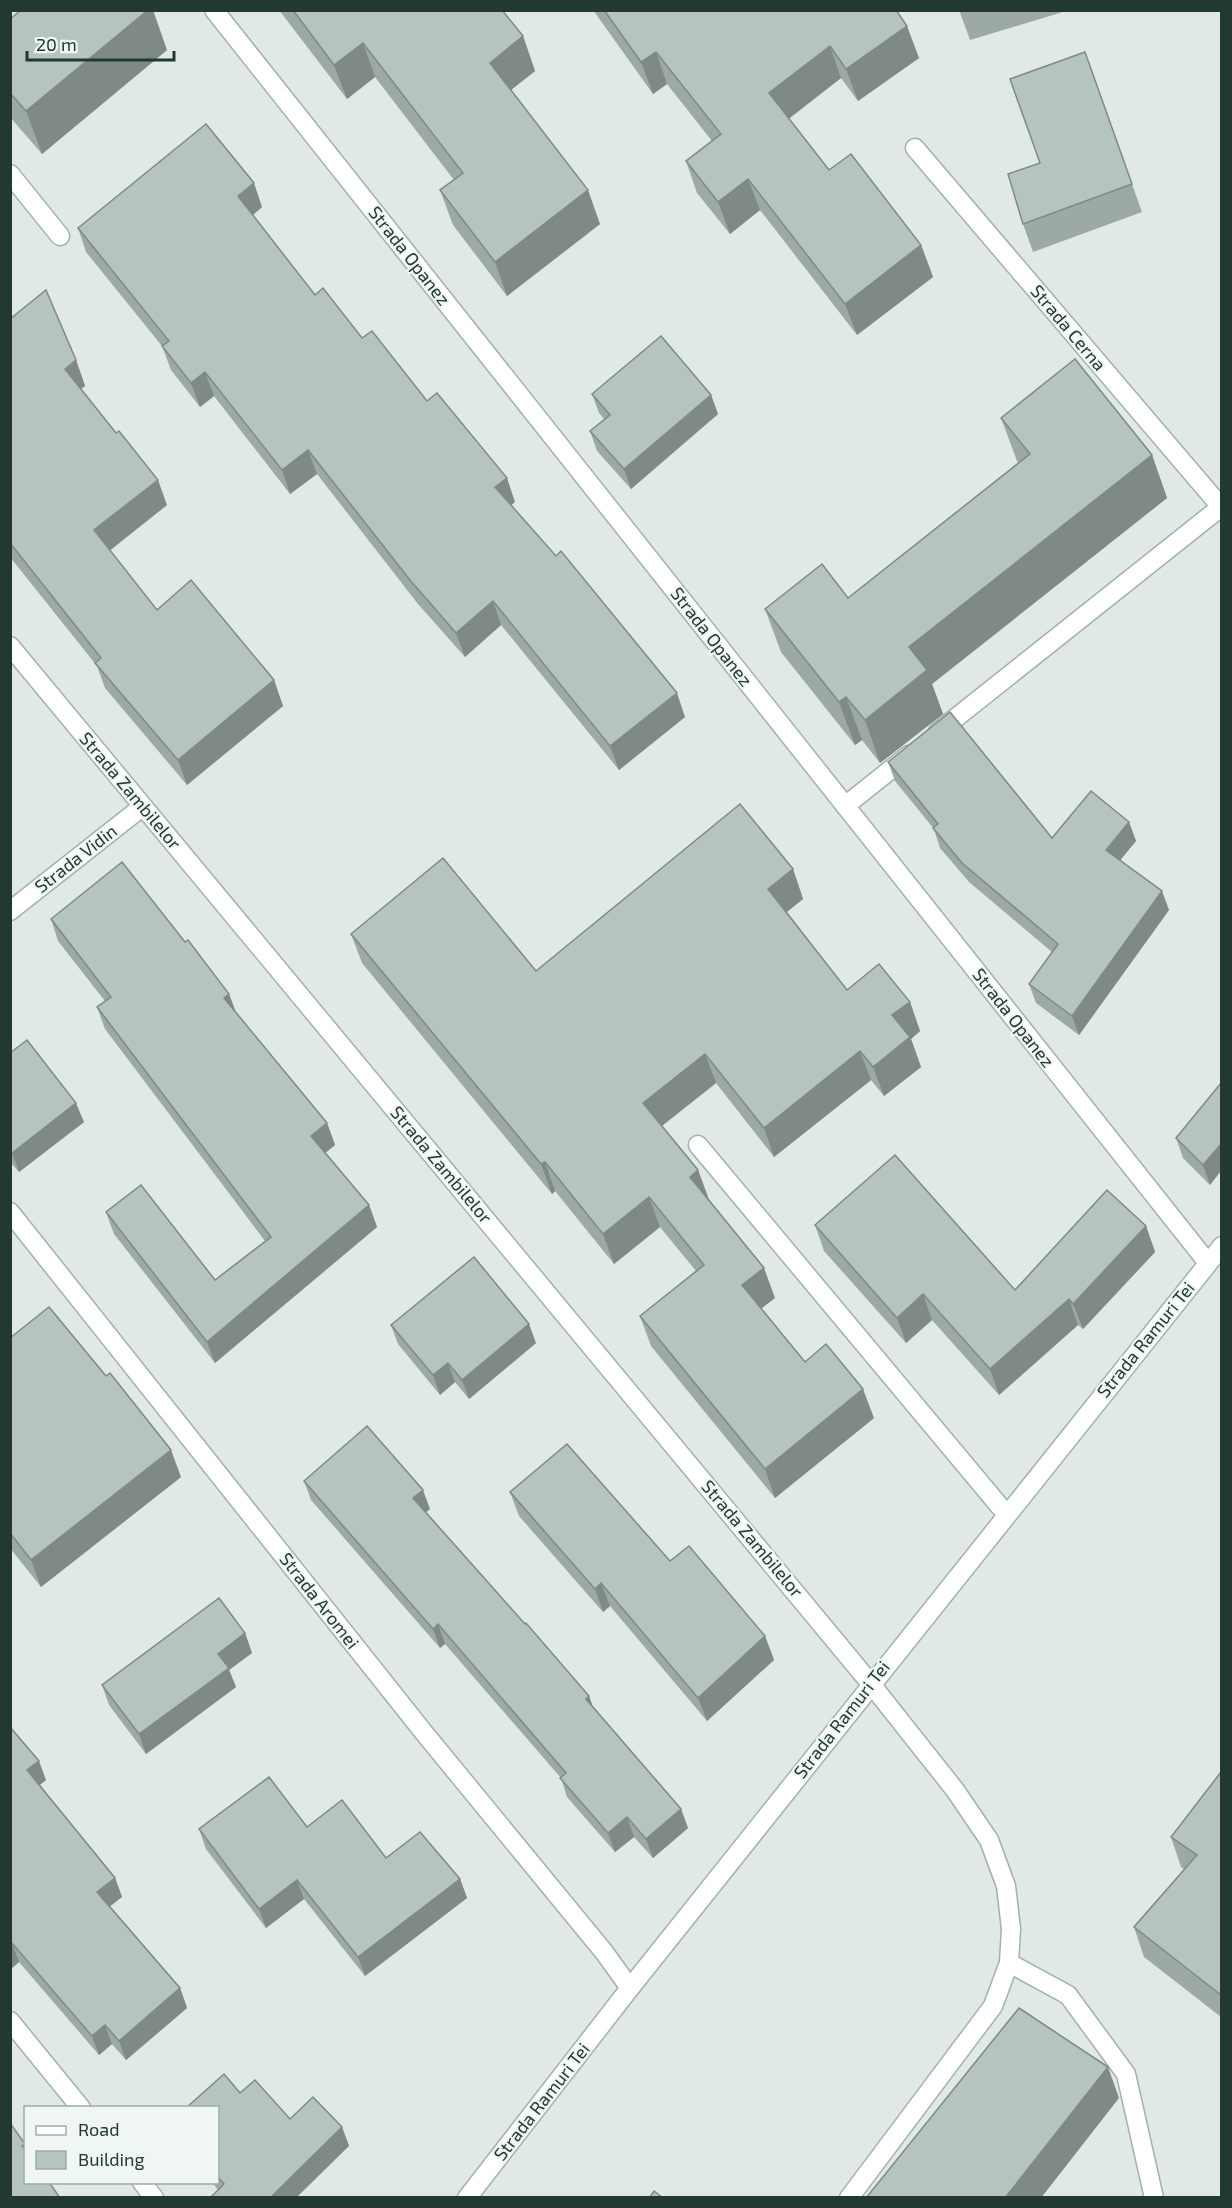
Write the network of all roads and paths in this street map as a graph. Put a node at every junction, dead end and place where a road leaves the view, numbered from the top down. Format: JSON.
{"nodes":[{"id":1,"x":214,"y":10,"type":"edge"},
{"id":2,"x":915,"y":148,"type":"dead end"},
{"id":3,"x":10,"y":174,"type":"edge"},
{"id":4,"x":60,"y":236,"type":"dead end"},
{"id":5,"x":1221,"y":507,"type":"edge"},
{"id":6,"x":10,"y":646,"type":"edge"},
{"id":7,"x":845,"y":806,"type":"junction"},
{"id":8,"x":142,"y":807,"type":"junction"},
{"id":9,"x":10,"y":911,"type":"edge"},
{"id":10,"x":698,"y":1145,"type":"dead end"},
{"id":11,"x":10,"y":1212,"type":"edge"},
{"id":12,"x":1221,"y":1246,"type":"edge"},
{"id":13,"x":1208,"y":1263,"type":"junction"},
{"id":14,"x":1007,"y":1515,"type":"junction"},
{"id":15,"x":871,"y":1684,"type":"junction"},
{"id":16,"x":1009,"y":1963,"type":"junction"},
{"id":17,"x":630,"y":1988,"type":"junction"},
{"id":18,"x":10,"y":2021,"type":"edge"},
{"id":19,"x":79,"y":2106,"type":"edge"},
{"id":20,"x":144,"y":2184,"type":"edge"},
{"id":21,"x":154,"y":2198,"type":"edge"},
{"id":22,"x":467,"y":2198,"type":"edge"},
{"id":23,"x":849,"y":2198,"type":"edge"},
{"id":24,"x":1154,"y":2198,"type":"edge"}],
"edges":[{"from":1,"to":7,"type":"street","name":"Strada Opanez"},
{"from":2,"to":5,"type":"street","name":"Strada Cerna"},
{"from":3,"to":4,"type":"street"},
{"from":5,"to":7,"type":"street"},
{"from":6,"to":8,"type":"street","name":"Strada Zambilelor"},
{"from":7,"to":13,"type":"street","name":"Strada Opanez"},
{"from":8,"to":9,"type":"street","name":"Strada Vidin"},
{"from":8,"to":15,"type":"street","name":"Strada Zambilelor"},
{"from":10,"to":14,"type":"street"},
{"from":11,"to":17,"type":"street","name":"Strada Aromei"},
{"from":12,"to":13,"type":"street","name":"Strada Ramuri Tei"},
{"from":13,"to":14,"type":"street","name":"Strada Ramuri Tei"},
{"from":14,"to":15,"type":"street","name":"Strada Ramuri Tei"},
{"from":15,"to":16,"type":"street","name":"Strada Zambilelor"},
{"from":15,"to":17,"type":"street","name":"Strada Ramuri Tei"},
{"from":16,"to":23,"type":"street","name":"Strada Zambilelor"},
{"from":16,"to":24,"type":"street"},
{"from":17,"to":22,"type":"street","name":"Strada Ramuri Tei"},
{"from":18,"to":19,"type":"street"},
{"from":20,"to":21,"type":"street"}]}
